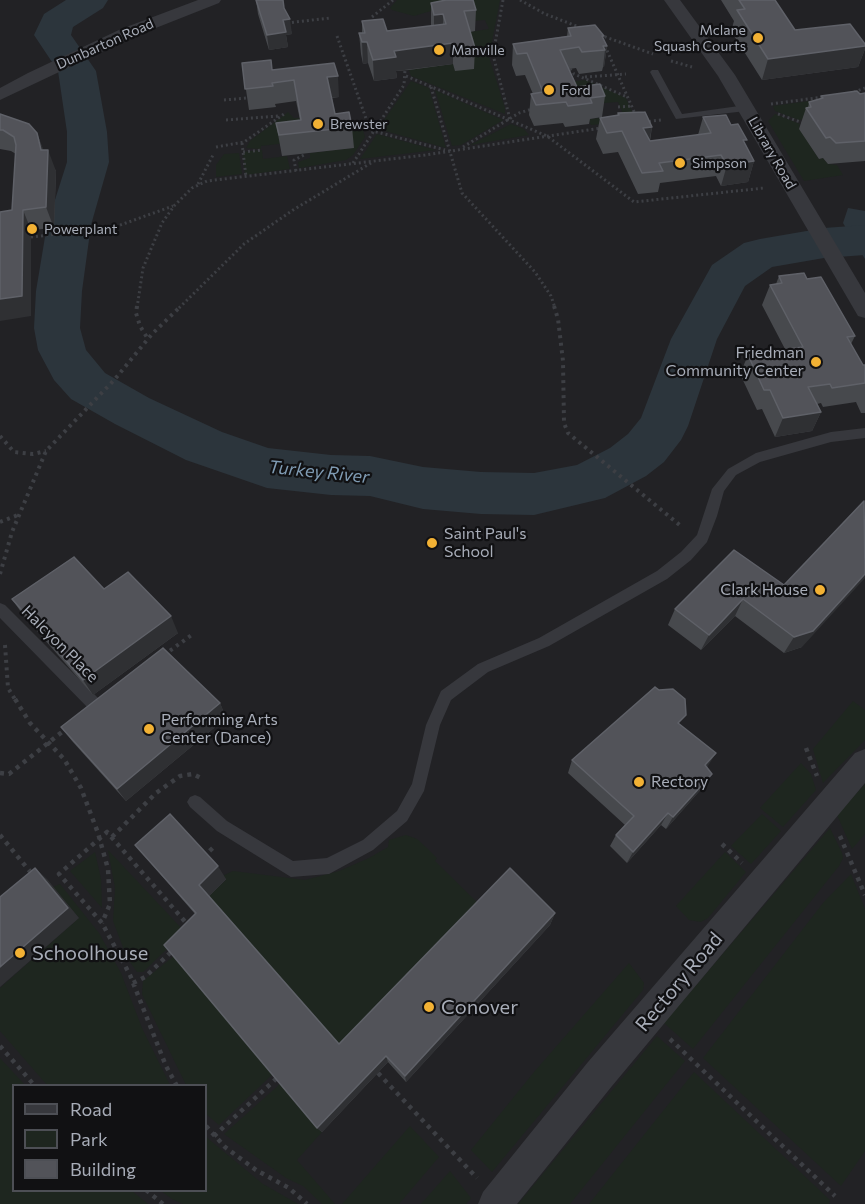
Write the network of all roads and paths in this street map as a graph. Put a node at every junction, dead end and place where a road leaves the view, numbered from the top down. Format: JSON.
{"nodes":[{"id":1,"x":213,"y":0,"type":"edge"},
{"id":2,"x":393,"y":0,"type":"edge"},
{"id":3,"x":503,"y":0,"type":"edge"},
{"id":4,"x":520,"y":0,"type":"edge"},
{"id":5,"x":672,"y":0,"type":"edge"},
{"id":6,"x":372,"y":17,"type":"dead end"},
{"id":7,"x":330,"y":18,"type":"dead end"},
{"id":8,"x":286,"y":23,"type":"edge"},
{"id":9,"x":588,"y":30,"type":"edge"},
{"id":10,"x":337,"y":36,"type":"dead end"},
{"id":11,"x":656,"y":55,"type":"dead end"},
{"id":12,"x":666,"y":59,"type":"dead end"},
{"id":13,"x":570,"y":69,"type":"edge"},
{"id":14,"x":405,"y":70,"type":"edge"},
{"id":15,"x":655,"y":72,"type":"dead end"},
{"id":16,"x":618,"y":74,"type":"junction"},
{"id":17,"x":626,"y":74,"type":"dead end"},
{"id":18,"x":726,"y":75,"type":"junction"},
{"id":19,"x":406,"y":76,"type":"junction"},
{"id":20,"x":583,"y":77,"type":"junction"},
{"id":21,"x":431,"y":87,"type":"junction"},
{"id":22,"x":865,"y":88,"type":"edge"},
{"id":23,"x":852,"y":93,"type":"edge"},
{"id":24,"x":0,"y":95,"type":"edge"},
{"id":25,"x":830,"y":96,"type":"edge"},
{"id":26,"x":247,"y":98,"type":"edge"},
{"id":27,"x":628,"y":98,"type":"junction"},
{"id":28,"x":819,"y":98,"type":"junction"},
{"id":29,"x":224,"y":100,"type":"dead end"},
{"id":30,"x":769,"y":104,"type":"dead end"},
{"id":31,"x":632,"y":106,"type":"junction"},
{"id":32,"x":824,"y":106,"type":"edge"},
{"id":33,"x":618,"y":107,"type":"dead end"},
{"id":34,"x":539,"y":108,"type":"edge"},
{"id":35,"x":746,"y":108,"type":"junction"},
{"id":36,"x":773,"y":112,"type":"dead end"},
{"id":37,"x":679,"y":117,"type":"junction"},
{"id":38,"x":226,"y":120,"type":"dead end"},
{"id":39,"x":510,"y":120,"type":"junction"},
{"id":40,"x":643,"y":122,"type":"junction"},
{"id":41,"x":803,"y":123,"type":"dead end"},
{"id":42,"x":369,"y":127,"type":"junction"},
{"id":43,"x":610,"y":127,"type":"edge"},
{"id":44,"x":345,"y":130,"type":"edge"},
{"id":45,"x":647,"y":130,"type":"edge"},
{"id":46,"x":373,"y":131,"type":"junction"},
{"id":47,"x":548,"y":135,"type":"junction"},
{"id":48,"x":242,"y":143,"type":"junction"},
{"id":49,"x":216,"y":147,"type":"dead end"},
{"id":50,"x":459,"y":149,"type":"junction"},
{"id":51,"x":262,"y":150,"type":"dead end"},
{"id":52,"x":449,"y":151,"type":"junction"},
{"id":53,"x":243,"y":152,"type":"junction"},
{"id":54,"x":306,"y":154,"type":"edge"},
{"id":55,"x":213,"y":155,"type":"dead end"},
{"id":56,"x":374,"y":161,"type":"junction"},
{"id":57,"x":352,"y":164,"type":"junction"},
{"id":58,"x":296,"y":171,"type":"junction"},
{"id":59,"x":246,"y":177,"type":"junction"},
{"id":60,"x":198,"y":185,"type":"junction"},
{"id":61,"x":765,"y":188,"type":"dead end"},
{"id":62,"x":174,"y":206,"type":"junction"},
{"id":63,"x":31,"y":237,"type":"dead end"},
{"id":64,"x":865,"y":311,"type":"edge"},
{"id":65,"x":148,"y":339,"type":"junction"},
{"id":66,"x":865,"y":433,"type":"edge"},
{"id":67,"x":0,"y":436,"type":"edge"},
{"id":68,"x":46,"y":451,"type":"junction"},
{"id":69,"x":19,"y":514,"type":"junction"},
{"id":70,"x":0,"y":522,"type":"edge"},
{"id":71,"x":699,"y":541,"type":"junction"},
{"id":72,"x":0,"y":574,"type":"edge"},
{"id":73,"x":0,"y":609,"type":"edge"},
{"id":74,"x":193,"y":634,"type":"dead end"},
{"id":75,"x":4,"y":641,"type":"dead end"},
{"id":76,"x":156,"y":661,"type":"edge"},
{"id":77,"x":0,"y":685,"type":"edge"},
{"id":78,"x":8,"y":688,"type":"junction"},
{"id":79,"x":95,"y":705,"type":"edge"},
{"id":80,"x":73,"y":723,"type":"edge"},
{"id":81,"x":48,"y":744,"type":"junction"},
{"id":82,"x":865,"y":762,"type":"edge"},
{"id":83,"x":0,"y":773,"type":"edge"},
{"id":84,"x":195,"y":802,"type":"dead end"},
{"id":85,"x":0,"y":835,"type":"edge"},
{"id":86,"x":99,"y":839,"type":"junction"},
{"id":87,"x":34,"y":876,"type":"edge"},
{"id":88,"x":102,"y":923,"type":"junction"},
{"id":89,"x":194,"y":931,"type":"edge"},
{"id":90,"x":177,"y":946,"type":"edge"},
{"id":91,"x":133,"y":983,"type":"junction"},
{"id":92,"x":648,"y":1018,"type":"junction"},
{"id":93,"x":0,"y":1046,"type":"edge"},
{"id":94,"x":378,"y":1073,"type":"edge"},
{"id":95,"x":277,"y":1078,"type":"edge"},
{"id":96,"x":33,"y":1084,"type":"edge"},
{"id":97,"x":176,"y":1084,"type":"edge"},
{"id":98,"x":207,"y":1127,"type":"edge"},
{"id":99,"x":214,"y":1136,"type":"junction"},
{"id":100,"x":147,"y":1192,"type":"edge"},
{"id":101,"x":835,"y":1196,"type":"dead end"},
{"id":102,"x":496,"y":1202,"type":"edge"},
{"id":103,"x":163,"y":1204,"type":"edge"},
{"id":104,"x":307,"y":1204,"type":"edge"}],
"edges":[{"from":1,"to":24,"type":"street","name":"Dunbarton Road"},
{"from":2,"to":6,"type":"path"},
{"from":3,"to":39,"type":"path"},
{"from":4,"to":9,"type":"path"},
{"from":5,"to":18,"type":"street","name":"Library Road"},
{"from":7,"to":8,"type":"path"},
{"from":10,"to":42,"type":"path"},
{"from":11,"to":16,"type":"path"},
{"from":12,"to":18,"type":"path"},
{"from":13,"to":20,"type":"path"},
{"from":14,"to":19,"type":"path"},
{"from":15,"to":37,"type":"lane"},
{"from":16,"to":17,"type":"path"},
{"from":16,"to":20,"type":"path"},
{"from":16,"to":27,"type":"path"},
{"from":18,"to":35,"type":"street","name":"Library Road"},
{"from":19,"to":21,"type":"path"},
{"from":19,"to":46,"type":"path"},
{"from":20,"to":27,"type":"path"},
{"from":21,"to":39,"type":"path"},
{"from":21,"to":52,"type":"path"},
{"from":22,"to":23,"type":"path"},
{"from":25,"to":28,"type":"path"},
{"from":26,"to":29,"type":"path"},
{"from":27,"to":31,"type":"path"},
{"from":28,"to":30,"type":"path"},
{"from":28,"to":32,"type":"path"},
{"from":31,"to":33,"type":"path"},
{"from":31,"to":40,"type":"path"},
{"from":34,"to":39,"type":"path"},
{"from":35,"to":37,"type":"lane"},
{"from":35,"to":64,"type":"street","name":"Library Road"},
{"from":36,"to":41,"type":"path"},
{"from":37,"to":40,"type":"path"},
{"from":38,"to":48,"type":"path"},
{"from":39,"to":47,"type":"path"},
{"from":39,"to":50,"type":"path"},
{"from":40,"to":45,"type":"path"},
{"from":42,"to":44,"type":"path"},
{"from":42,"to":46,"type":"path"},
{"from":43,"to":47,"type":"path"},
{"from":46,"to":52,"type":"path"},
{"from":46,"to":57,"type":"path"},
{"from":47,"to":50,"type":"path"},
{"from":47,"to":61,"type":"path"},
{"from":48,"to":49,"type":"path"},
{"from":48,"to":53,"type":"path"},
{"from":50,"to":52,"type":"path"},
{"from":51,"to":53,"type":"path"},
{"from":52,"to":56,"type":"path"},
{"from":52,"to":71,"type":"path"},
{"from":53,"to":59,"type":"path"},
{"from":54,"to":58,"type":"path"},
{"from":55,"to":60,"type":"path"},
{"from":56,"to":57,"type":"path"},
{"from":56,"to":65,"type":"path"},
{"from":57,"to":58,"type":"path"},
{"from":58,"to":59,"type":"path"},
{"from":59,"to":60,"type":"path"},
{"from":60,"to":62,"type":"path"},
{"from":62,"to":63,"type":"path"},
{"from":62,"to":65,"type":"path"},
{"from":65,"to":68,"type":"path"},
{"from":66,"to":71,"type":"lane"},
{"from":67,"to":68,"type":"path"},
{"from":68,"to":69,"type":"path"},
{"from":69,"to":70,"type":"path"},
{"from":69,"to":72,"type":"path"},
{"from":71,"to":84,"type":"lane"},
{"from":73,"to":79,"type":"lane","name":"Halcyon Place"},
{"from":74,"to":76,"type":"path"},
{"from":75,"to":78,"type":"path"},
{"from":77,"to":78,"type":"path"},
{"from":78,"to":81,"type":"path"},
{"from":80,"to":81,"type":"path"},
{"from":81,"to":83,"type":"path"},
{"from":81,"to":86,"type":"path"},
{"from":82,"to":92,"type":"street","name":"Rectory Road"},
{"from":85,"to":87,"type":"path"},
{"from":86,"to":88,"type":"path"},
{"from":86,"to":88,"type":"path"},
{"from":86,"to":89,"type":"path"},
{"from":88,"to":91,"type":"path"},
{"from":90,"to":91,"type":"path"},
{"from":91,"to":97,"type":"path"},
{"from":92,"to":101,"type":"path"},
{"from":92,"to":102,"type":"street","name":"Rectory Road"},
{"from":93,"to":96,"type":"path"},
{"from":94,"to":102,"type":"path"},
{"from":95,"to":99,"type":"path"},
{"from":98,"to":99,"type":"path"},
{"from":99,"to":104,"type":"path"},
{"from":100,"to":103,"type":"path"}]}
